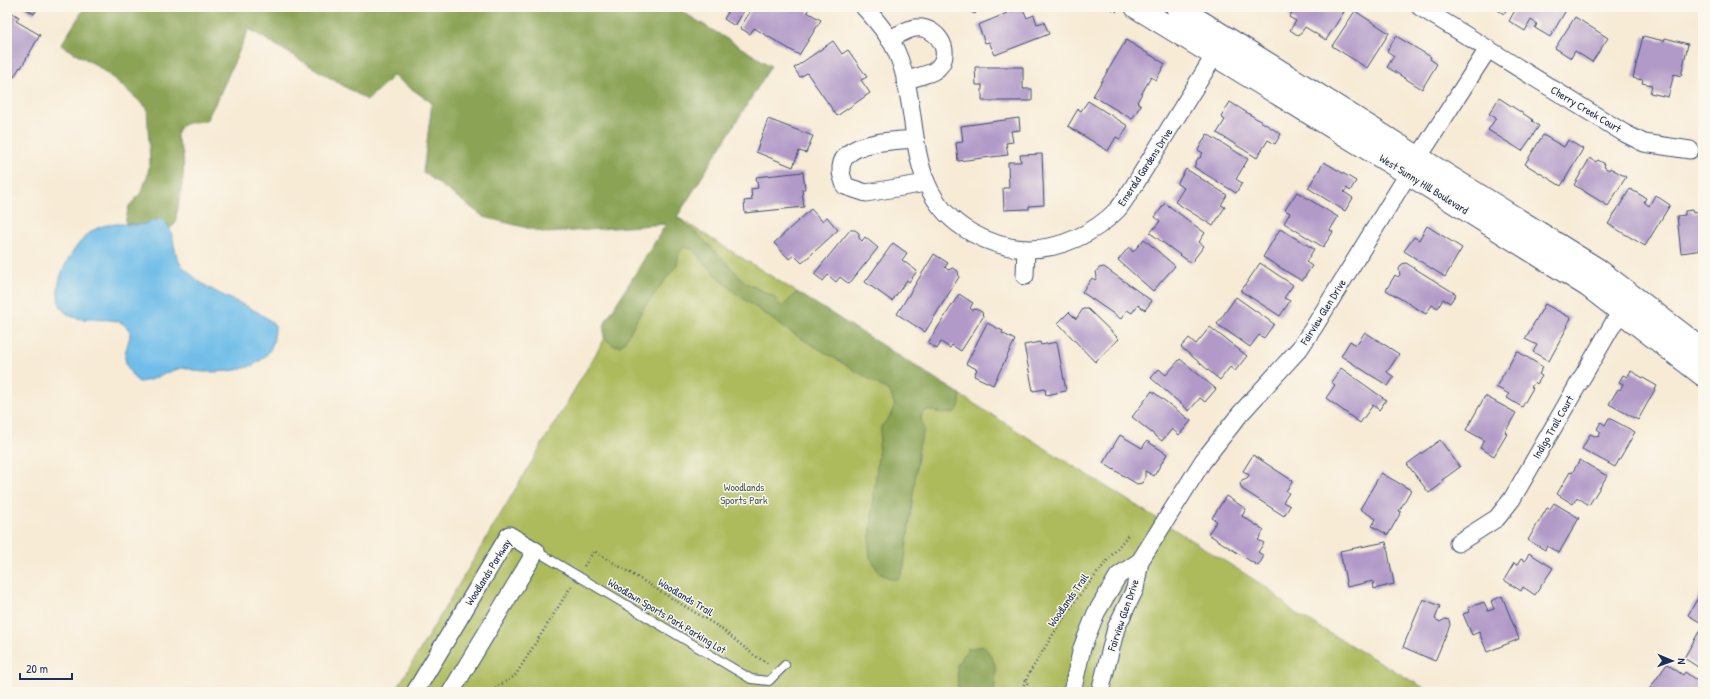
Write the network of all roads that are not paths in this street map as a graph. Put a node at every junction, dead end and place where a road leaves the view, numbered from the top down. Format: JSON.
{"nodes":[{"id":1,"x":864,"y":7,"type":"edge"},
{"id":2,"x":1136,"y":7,"type":"edge"},
{"id":3,"x":1176,"y":7,"type":"edge"},
{"id":4,"x":1420,"y":7,"type":"edge"},
{"id":5,"x":1226,"y":38,"type":"junction"},
{"id":6,"x":889,"y":39,"type":"junction"},
{"id":7,"x":1488,"y":49,"type":"junction"},
{"id":8,"x":1214,"y":56,"type":"junction"},
{"id":9,"x":905,"y":81,"type":"junction"},
{"id":10,"x":915,"y":139,"type":"junction"},
{"id":11,"x":1690,"y":150,"type":"dead end"},
{"id":12,"x":1414,"y":166,"type":"junction"},
{"id":13,"x":926,"y":182,"type":"junction"},
{"id":14,"x":1026,"y":249,"type":"junction"},
{"id":15,"x":1026,"y":276,"type":"dead end"},
{"id":16,"x":1628,"y":305,"type":"junction"},
{"id":17,"x":1703,"y":350,"type":"edge"},
{"id":18,"x":1703,"y":376,"type":"edge"},
{"id":19,"x":1458,"y":543,"type":"dead end"},
{"id":20,"x":536,"y":551,"type":"junction"},
{"id":21,"x":1140,"y":561,"type":"junction"},
{"id":22,"x":785,"y":665,"type":"road end"},
{"id":23,"x":415,"y":692,"type":"edge"},
{"id":24,"x":451,"y":692,"type":"edge"},
{"id":25,"x":1072,"y":692,"type":"edge"},
{"id":26,"x":1100,"y":692,"type":"edge"}],
"edges":[{"from":1,"to":6,"type":"street","name":"Emerald Gardens Drive"},
{"from":2,"to":8,"type":"street","name":"West Sunny Hill Boulevard"},
{"from":3,"to":5,"type":"street","name":"West Sunny Hill Boulevard"},
{"from":4,"to":7,"type":"street","name":"Cherry Creek Court"},
{"from":5,"to":8,"type":"street","name":"Emerald Gardens Drive"},
{"from":5,"to":12,"type":"street","name":"West Sunny Hill Boulevard"},
{"from":6,"to":9,"type":"street","name":"Emerald Gardens Drive"},
{"from":6,"to":9,"type":"street"},
{"from":7,"to":11,"type":"street","name":"Cherry Creek Court"},
{"from":7,"to":12,"type":"street","name":"Fairview Glen Drive"},
{"from":8,"to":12,"type":"street","name":"West Sunny Hill Boulevard"},
{"from":8,"to":14,"type":"street","name":"Emerald Gardens Drive"},
{"from":9,"to":10,"type":"street","name":"Emerald Gardens Drive"},
{"from":10,"to":13,"type":"street","name":"Emerald Gardens Drive"},
{"from":10,"to":13,"type":"street"},
{"from":12,"to":16,"type":"street","name":"West Sunny Hill Boulevard"},
{"from":12,"to":21,"type":"street","name":"Fairview Glen Drive"},
{"from":13,"to":14,"type":"street","name":"Emerald Gardens Drive"},
{"from":14,"to":15,"type":"street"},
{"from":16,"to":17,"type":"street","name":"West Sunny Hill Boulevard"},
{"from":16,"to":18,"type":"street","name":"West Sunny Hill Boulevard"},
{"from":16,"to":19,"type":"street","name":"Indigo Trail Court"},
{"from":20,"to":22,"type":"lane","name":"Woodlawn Sports Park Parking Lot"},
{"from":20,"to":23,"type":"street","name":"Woodlands Parkway"},
{"from":20,"to":24,"type":"street"},
{"from":21,"to":25,"type":"street","name":"Fairview Glen Drive"},
{"from":21,"to":26,"type":"street","name":"Fairview Glen Drive"}]}
